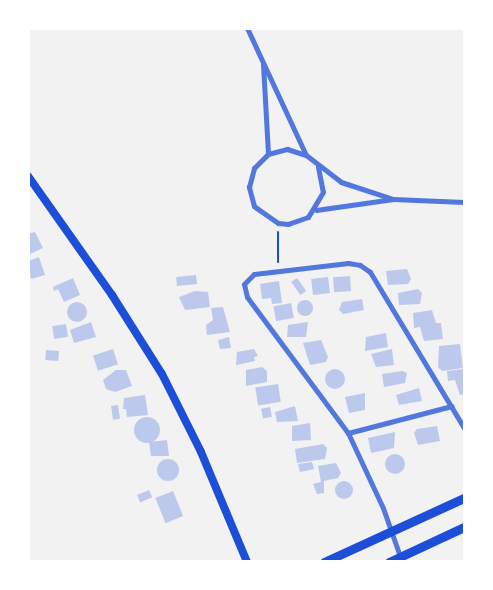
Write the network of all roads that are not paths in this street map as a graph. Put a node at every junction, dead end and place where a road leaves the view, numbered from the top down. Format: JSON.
{"nodes":[{"id":1,"x":247,"y":28,"type":"edge"},
{"id":2,"x":262,"y":60,"type":"junction"},
{"id":3,"x":268,"y":154,"type":"junction"},
{"id":4,"x":306,"y":155,"type":"junction"},
{"id":5,"x":318,"y":167,"type":"junction"},
{"id":6,"x":28,"y":176,"type":"edge"},
{"id":7,"x":393,"y":199,"type":"junction"},
{"id":8,"x":465,"y":202,"type":"edge"},
{"id":9,"x":316,"y":210,"type":"junction"},
{"id":10,"x":452,"y":406,"type":"junction"},
{"id":11,"x":465,"y":428,"type":"edge"},
{"id":12,"x":348,"y":433,"type":"junction"},
{"id":13,"x":465,"y":498,"type":"edge"},
{"id":14,"x":465,"y":527,"type":"edge"},
{"id":15,"x":247,"y":561,"type":"edge"},
{"id":16,"x":324,"y":561,"type":"edge"},
{"id":17,"x":389,"y":561,"type":"edge"},
{"id":18,"x":402,"y":561,"type":"edge"}],
"edges":[{"from":1,"to":2,"type":"street"},
{"from":2,"to":3,"type":"street"},
{"from":2,"to":4,"type":"street"},
{"from":3,"to":4,"type":"street"},
{"from":3,"to":9,"type":"street"},
{"from":4,"to":5,"type":"street"},
{"from":5,"to":7,"type":"street"},
{"from":5,"to":9,"type":"street"},
{"from":6,"to":15,"type":"main road"},
{"from":7,"to":8,"type":"street"},
{"from":7,"to":9,"type":"street"},
{"from":10,"to":11,"type":"street"},
{"from":10,"to":12,"type":"street"},
{"from":10,"to":12,"type":"street"},
{"from":12,"to":18,"type":"street"},
{"from":13,"to":16,"type":"highway"},
{"from":14,"to":17,"type":"highway"}]}
